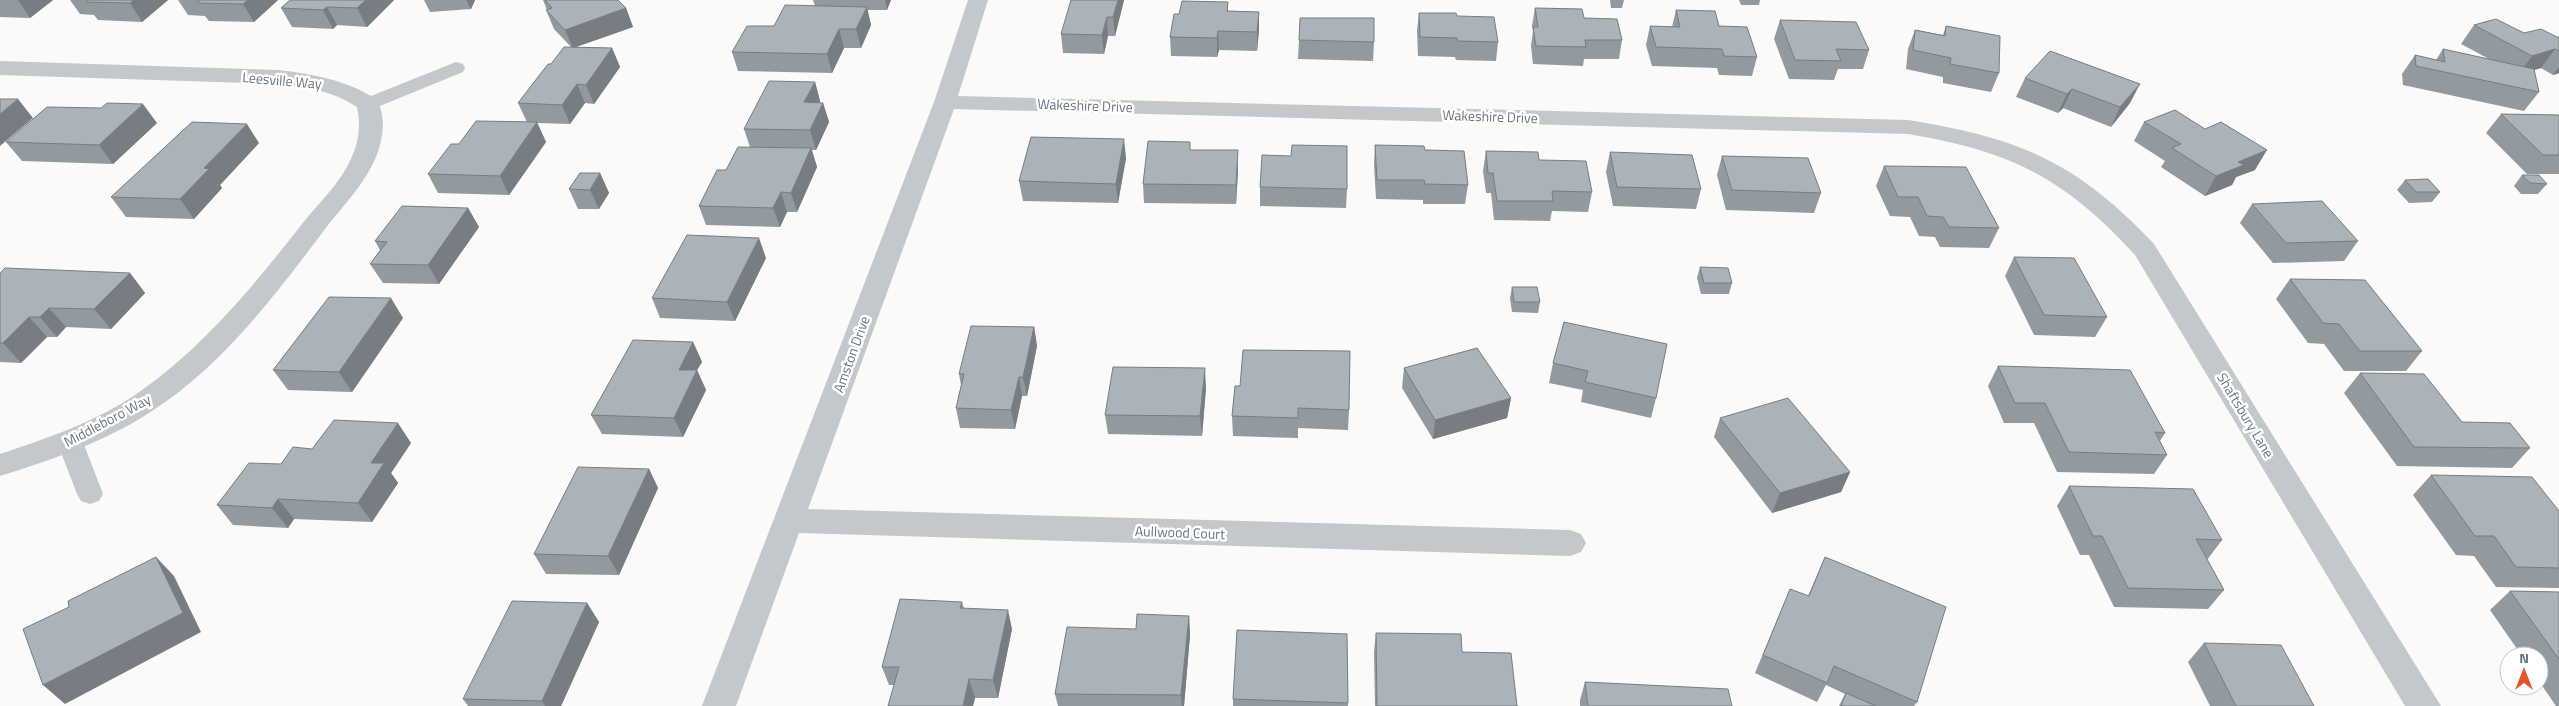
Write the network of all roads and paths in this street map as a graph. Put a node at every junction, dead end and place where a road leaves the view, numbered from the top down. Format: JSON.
{"nodes":[{"id":1,"x":978,"y":0,"type":"edge"},
{"id":2,"x":0,"y":68,"type":"edge"},
{"id":3,"x":456,"y":68,"type":"dead end"},
{"id":4,"x":944,"y":102,"type":"junction"},
{"id":5,"x":368,"y":104,"type":"junction"},
{"id":6,"x":2031,"y":158,"type":"joint"},
{"id":7,"x":70,"y":442,"type":"junction"},
{"id":8,"x":0,"y":465,"type":"edge"},
{"id":9,"x":90,"y":494,"type":"dead end"},
{"id":10,"x":790,"y":521,"type":"junction"},
{"id":11,"x":1570,"y":544,"type":"dead end"},
{"id":12,"x":719,"y":706,"type":"edge"},
{"id":13,"x":2424,"y":706,"type":"edge"}],
"edges":[{"from":1,"to":4,"type":"street","name":"Amston Drive"},
{"from":2,"to":5,"type":"street","name":"Leesville Way"},
{"from":3,"to":5,"type":"lane"},
{"from":4,"to":6,"type":"street","name":"Wakeshire Drive"},
{"from":4,"to":10,"type":"street","name":"Amston Drive"},
{"from":5,"to":7,"type":"street","name":"Middleboro Way"},
{"from":6,"to":13,"type":"street","name":"Shaftsbury Lane"},
{"from":7,"to":8,"type":"street","name":"Middleboro Way"},
{"from":7,"to":9,"type":"lane"},
{"from":10,"to":11,"type":"street","name":"Aullwood Court"},
{"from":10,"to":12,"type":"street","name":"Amston Drive"}]}
